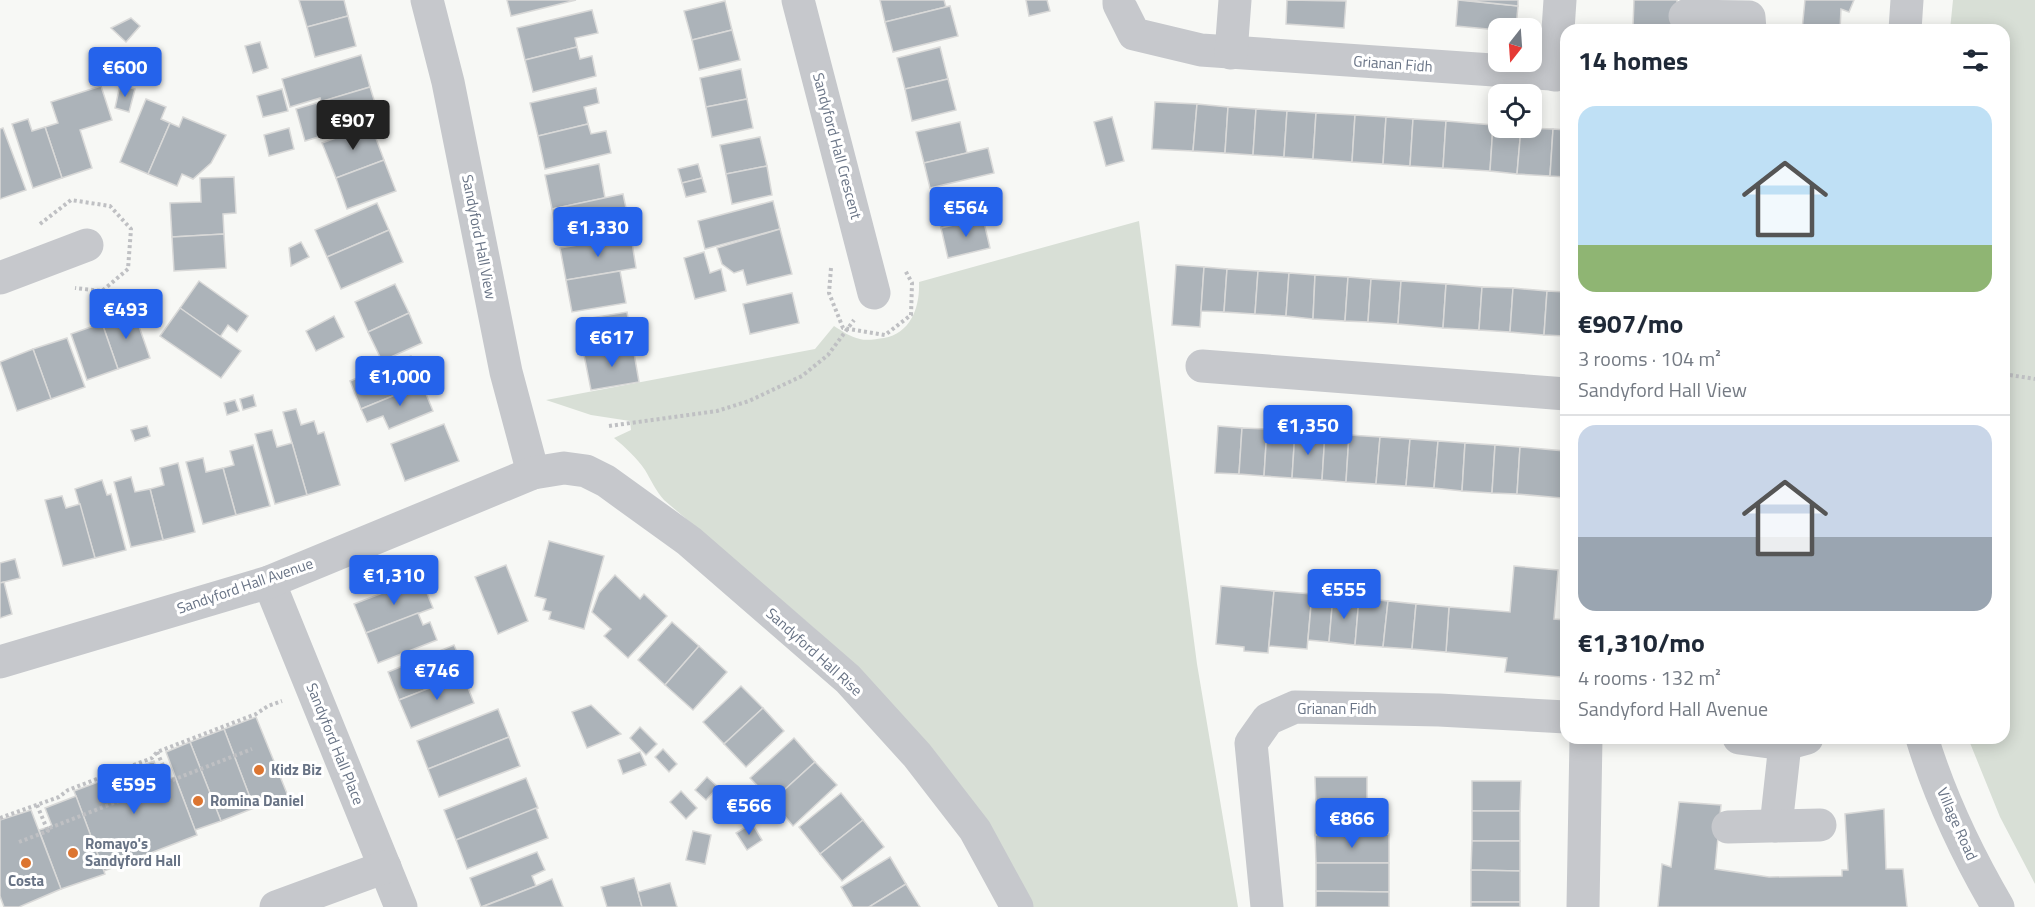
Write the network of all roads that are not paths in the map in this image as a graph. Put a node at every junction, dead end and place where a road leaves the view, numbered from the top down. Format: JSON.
{"nodes":[{"id":1,"x":427,"y":0,"type":"edge"},
{"id":2,"x":798,"y":0,"type":"edge"},
{"id":3,"x":1119,"y":0,"type":"edge"},
{"id":4,"x":1234,"y":0,"type":"edge"},
{"id":5,"x":1560,"y":0,"type":"edge"},
{"id":6,"x":1907,"y":0,"type":"edge"},
{"id":7,"x":1685,"y":16,"type":"dead end"},
{"id":8,"x":1750,"y":24,"type":"edge"},
{"id":9,"x":1905,"y":24,"type":"edge"},
{"id":10,"x":1231,"y":53,"type":"junction"},
{"id":11,"x":1560,"y":75,"type":"edge"},
{"id":12,"x":87,"y":245,"type":"dead end"},
{"id":13,"x":0,"y":278,"type":"edge"},
{"id":14,"x":874,"y":293,"type":"road end"},
{"id":15,"x":1202,"y":366,"type":"dead end"},
{"id":16,"x":1560,"y":394,"type":"edge"},
{"id":17,"x":586,"y":471,"type":"joint"},
{"id":18,"x":533,"y":473,"type":"junction"},
{"id":19,"x":269,"y":582,"type":"junction"},
{"id":20,"x":0,"y":662,"type":"edge"},
{"id":21,"x":1560,"y":717,"type":"edge"},
{"id":22,"x":1586,"y":744,"type":"edge"},
{"id":23,"x":1795,"y":744,"type":"edge"},
{"id":24,"x":1924,"y":744,"type":"edge"},
{"id":25,"x":1820,"y":825,"type":"dead end"},
{"id":26,"x":1776,"y":826,"type":"junction"},
{"id":27,"x":1728,"y":827,"type":"dead end"},
{"id":28,"x":385,"y":867,"type":"junction"},
{"id":29,"x":276,"y":907,"type":"edge"},
{"id":30,"x":401,"y":907,"type":"edge"},
{"id":31,"x":1017,"y":907,"type":"edge"},
{"id":32,"x":1267,"y":907,"type":"edge"},
{"id":33,"x":1583,"y":907,"type":"edge"},
{"id":34,"x":1998,"y":907,"type":"edge"}],
"edges":[{"from":1,"to":18,"type":"street","name":"Sandyford Hall View"},
{"from":2,"to":14,"type":"street","name":"Sandyford Hall Crescent"},
{"from":3,"to":10,"type":"street","name":"Grianan Fidh"},
{"from":4,"to":10,"type":"street"},
{"from":5,"to":11,"type":"street","name":"Grianan Fidh"},
{"from":6,"to":9,"type":"street"},
{"from":7,"to":8,"type":"street"},
{"from":10,"to":11,"type":"street","name":"Grianan Fidh"},
{"from":12,"to":13,"type":"street"},
{"from":15,"to":16,"type":"street"},
{"from":17,"to":18,"type":"street","name":"Sandyford Hall Avenue"},
{"from":17,"to":31,"type":"street","name":"Sandyford Hall Rise"},
{"from":18,"to":19,"type":"street","name":"Sandyford Hall Avenue"},
{"from":19,"to":20,"type":"street","name":"Sandyford Hall Avenue"},
{"from":19,"to":28,"type":"street","name":"Sandyford Hall Place"},
{"from":21,"to":32,"type":"street","name":"Grianan Fidh"},
{"from":22,"to":33,"type":"street"},
{"from":23,"to":26,"type":"street"},
{"from":24,"to":34,"type":"street","name":"Village Road"},
{"from":25,"to":26,"type":"street"},
{"from":26,"to":27,"type":"street"},
{"from":28,"to":29,"type":"street"},
{"from":28,"to":30,"type":"street","name":"Sandyford Hall Place"}]}
